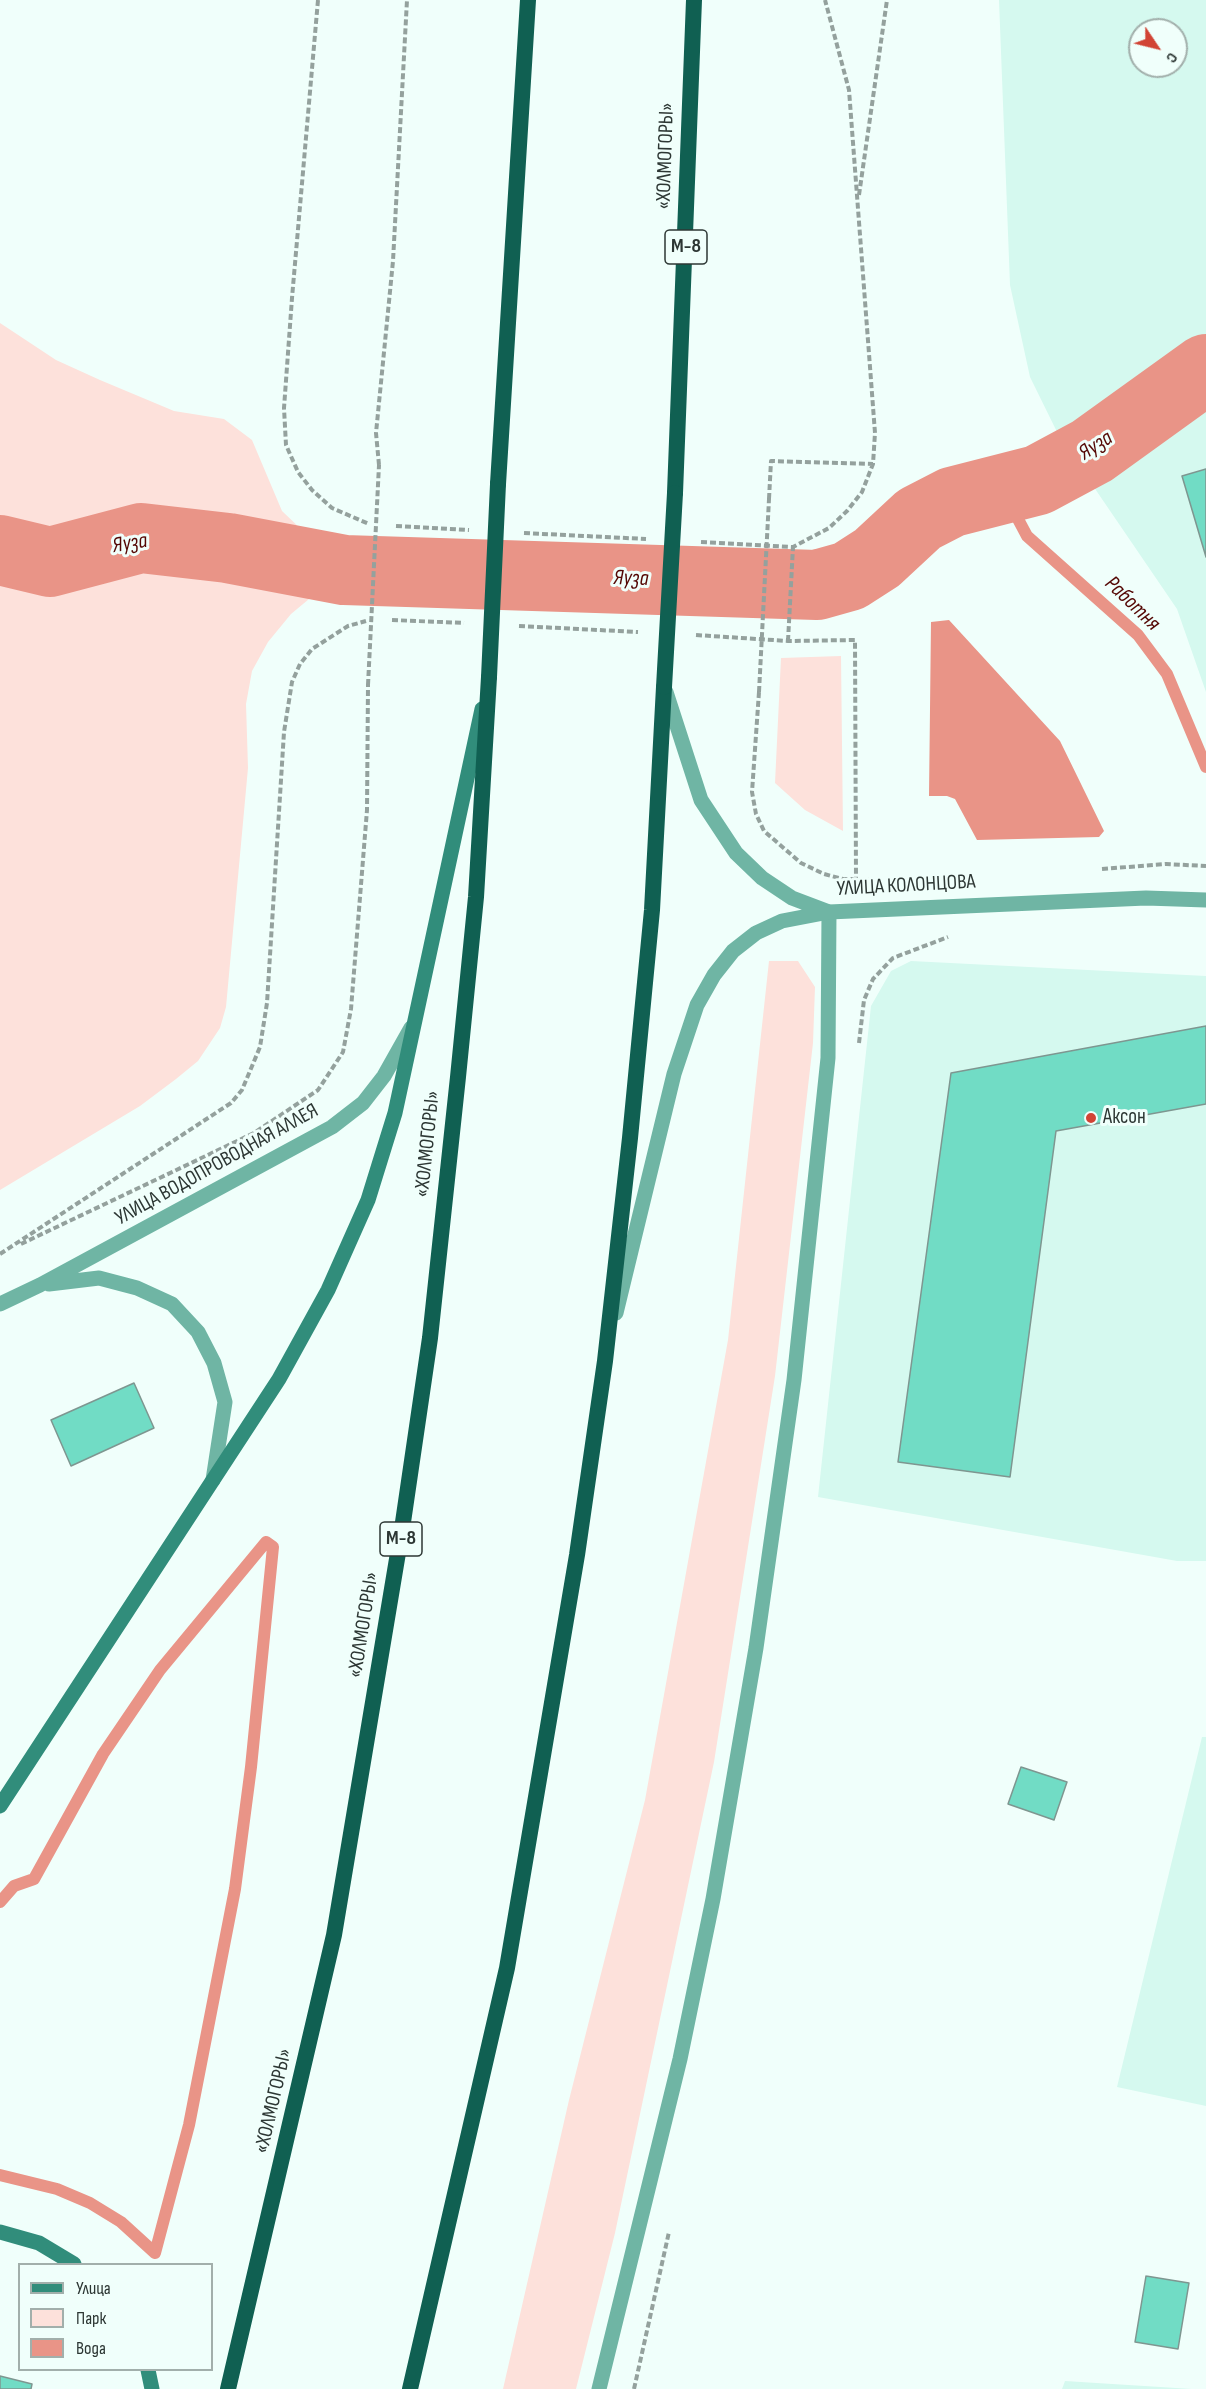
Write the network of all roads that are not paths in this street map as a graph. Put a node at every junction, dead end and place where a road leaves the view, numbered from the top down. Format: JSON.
{"nodes":[{"id":1,"x":528,"y":0,"type":"edge"},
{"id":2,"x":694,"y":0,"type":"edge"},
{"id":3,"x":489,"y":677,"type":"junction"},
{"id":4,"x":664,"y":687,"type":"junction"},
{"id":5,"x":1206,"y":900,"type":"edge"},
{"id":6,"x":829,"y":912,"type":"junction"},
{"id":7,"x":416,"y":1020,"type":"junction"},
{"id":8,"x":40,"y":1285,"type":"junction"},
{"id":9,"x":0,"y":1304,"type":"edge"},
{"id":10,"x":605,"y":1360,"type":"junction"},
{"id":11,"x":213,"y":1480,"type":"junction"},
{"id":12,"x":0,"y":1806,"type":"edge"},
{"id":13,"x":0,"y":2232,"type":"edge"},
{"id":14,"x":71,"y":2263,"type":"edge"},
{"id":15,"x":148,"y":2371,"type":"edge"},
{"id":16,"x":152,"y":2389,"type":"edge"},
{"id":17,"x":228,"y":2389,"type":"edge"},
{"id":18,"x":410,"y":2389,"type":"edge"},
{"id":19,"x":599,"y":2389,"type":"edge"}],
"edges":[{"from":1,"to":3,"type":"highway","number":"М-8","bridge":true},
{"from":2,"to":4,"type":"highway","name":"«ХОЛМОГОРЫ»","number":"М-8","bridge":true},
{"from":3,"to":7,"type":"main road"},
{"from":3,"to":17,"type":"highway","name":"«ХОЛМОГОРЫ»","number":"М-8"},
{"from":4,"to":6,"type":"street","name":"УЛИЦА КОЛОНЦОВА"},
{"from":4,"to":10,"type":"highway","number":"М-8"},
{"from":5,"to":6,"type":"street","name":"УЛИЦА КОЛОНЦОВА"},
{"from":6,"to":10,"type":"street"},
{"from":6,"to":19,"type":"street"},
{"from":7,"to":8,"type":"street","name":"УЛИЦА ВОДОПРОВОДНАЯ АЛЛЕЯ"},
{"from":7,"to":11,"type":"main road"},
{"from":8,"to":9,"type":"street","name":"УЛИЦА ВОДОПРОВОДНАЯ АЛЛЕЯ"},
{"from":8,"to":11,"type":"street"},
{"from":10,"to":18,"type":"highway","number":"М-8"},
{"from":11,"to":12,"type":"main road"},
{"from":13,"to":14,"type":"main road"},
{"from":15,"to":16,"type":"main road"}]}
